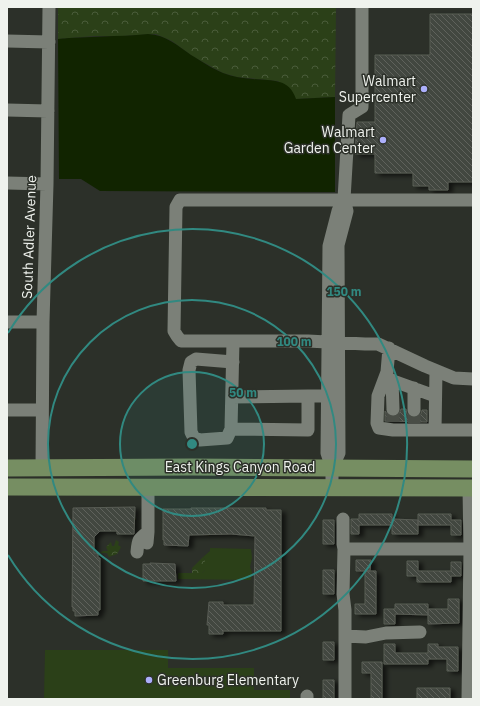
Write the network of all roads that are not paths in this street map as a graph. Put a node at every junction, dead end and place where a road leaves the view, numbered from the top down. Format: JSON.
{"nodes":[{"id":1,"x":49,"y":7,"type":"edge"},
{"id":2,"x":362,"y":7,"type":"edge"},
{"id":3,"x":7,"y":41,"type":"edge"},
{"id":4,"x":49,"y":42,"type":"junction"},
{"id":5,"x":7,"y":110,"type":"edge"},
{"id":6,"x":48,"y":111,"type":"junction"},
{"id":7,"x":7,"y":184,"type":"edge"},
{"id":8,"x":47,"y":184,"type":"junction"},
{"id":9,"x":344,"y":199,"type":"junction"},
{"id":10,"x":473,"y":200,"type":"edge"},
{"id":11,"x":7,"y":322,"type":"edge"},
{"id":12,"x":43,"y":322,"type":"junction"},
{"id":13,"x":233,"y":341,"type":"junction"},
{"id":14,"x":333,"y":342,"type":"junction"},
{"id":15,"x":389,"y":348,"type":"junction"},
{"id":16,"x":233,"y":362,"type":"junction"},
{"id":17,"x":436,"y":371,"type":"junction"},
{"id":18,"x":388,"y":379,"type":"junction"},
{"id":19,"x":473,"y":379,"type":"edge"},
{"id":20,"x":414,"y":388,"type":"junction"},
{"id":21,"x":308,"y":396,"type":"junction"},
{"id":22,"x":328,"y":396,"type":"junction"},
{"id":23,"x":435,"y":396,"type":"junction"},
{"id":24,"x":232,"y":397,"type":"junction"},
{"id":25,"x":393,"y":409,"type":"tunnel mouth"},
{"id":26,"x":7,"y":410,"type":"edge"},
{"id":27,"x":42,"y":410,"type":"junction"},
{"id":28,"x":414,"y":410,"type":"tunnel mouth"},
{"id":29,"x":231,"y":429,"type":"junction"},
{"id":30,"x":435,"y":430,"type":"junction"},
{"id":31,"x":473,"y":430,"type":"edge"},
{"id":32,"x":7,"y":468,"type":"edge"},
{"id":33,"x":42,"y":468,"type":"junction"},
{"id":34,"x":332,"y":468,"type":"junction"},
{"id":35,"x":473,"y":469,"type":"edge"},
{"id":36,"x":7,"y":487,"type":"edge"},
{"id":37,"x":148,"y":488,"type":"junction"},
{"id":38,"x":332,"y":488,"type":"junction"},
{"id":39,"x":471,"y":488,"type":"edge"},
{"id":40,"x":343,"y":519,"type":"dead end"},
{"id":41,"x":144,"y":542,"type":"dead end"},
{"id":42,"x":344,"y":549,"type":"junction"},
{"id":43,"x":470,"y":549,"type":"junction"},
{"id":44,"x":420,"y":632,"type":"dead end"},
{"id":45,"x":345,"y":636,"type":"junction"},
{"id":46,"x":344,"y":699,"type":"edge"},
{"id":47,"x":468,"y":699,"type":"edge"}],
"edges":[{"from":1,"to":4,"type":"street","name":"South Adler Avenue"},
{"from":2,"to":9,"type":"street"},
{"from":3,"to":4,"type":"street"},
{"from":4,"to":6,"type":"street","name":"South Adler Avenue"},
{"from":5,"to":6,"type":"street"},
{"from":6,"to":8,"type":"street","name":"South Adler Avenue"},
{"from":7,"to":8,"type":"street"},
{"from":8,"to":12,"type":"street","name":"South Adler Avenue"},
{"from":9,"to":10,"type":"street"},
{"from":9,"to":13,"type":"street"},
{"from":9,"to":14,"type":"street"},
{"from":11,"to":12,"type":"street"},
{"from":12,"to":27,"type":"street","name":"South Adler Avenue"},
{"from":13,"to":14,"type":"street"},
{"from":13,"to":16,"type":"street"},
{"from":14,"to":15,"type":"street"},
{"from":14,"to":22,"type":"street"},
{"from":14,"to":34,"type":"street"},
{"from":15,"to":17,"type":"street"},
{"from":15,"to":18,"type":"street"},
{"from":16,"to":24,"type":"street"},
{"from":16,"to":29,"type":"street"},
{"from":17,"to":19,"type":"street"},
{"from":17,"to":23,"type":"street"},
{"from":18,"to":20,"type":"street"},
{"from":18,"to":25,"type":"street"},
{"from":18,"to":30,"type":"street"},
{"from":20,"to":23,"type":"street"},
{"from":20,"to":28,"type":"street"},
{"from":21,"to":22,"type":"street"},
{"from":21,"to":24,"type":"street"},
{"from":21,"to":29,"type":"street"},
{"from":22,"to":34,"type":"street"},
{"from":23,"to":30,"type":"street"},
{"from":24,"to":29,"type":"street"},
{"from":26,"to":27,"type":"street"},
{"from":27,"to":33,"type":"street","name":"South Adler Avenue"},
{"from":30,"to":31,"type":"street"},
{"from":32,"to":33,"type":"main road","name":"East Kings Canyon Road"},
{"from":33,"to":34,"type":"main road","name":"East Kings Canyon Road"},
{"from":34,"to":35,"type":"main road","name":"East Kings Canyon Road"},
{"from":34,"to":38,"type":"street"},
{"from":36,"to":37,"type":"main road","name":"East Kings Canyon Road"},
{"from":37,"to":38,"type":"main road","name":"East Kings Canyon Road"},
{"from":37,"to":41,"type":"street"},
{"from":38,"to":39,"type":"main road","name":"East Kings Canyon Road"},
{"from":39,"to":43,"type":"street"},
{"from":40,"to":42,"type":"street"},
{"from":42,"to":43,"type":"street"},
{"from":42,"to":45,"type":"street"},
{"from":43,"to":47,"type":"street"},
{"from":44,"to":45,"type":"street"},
{"from":45,"to":46,"type":"street"}]}
